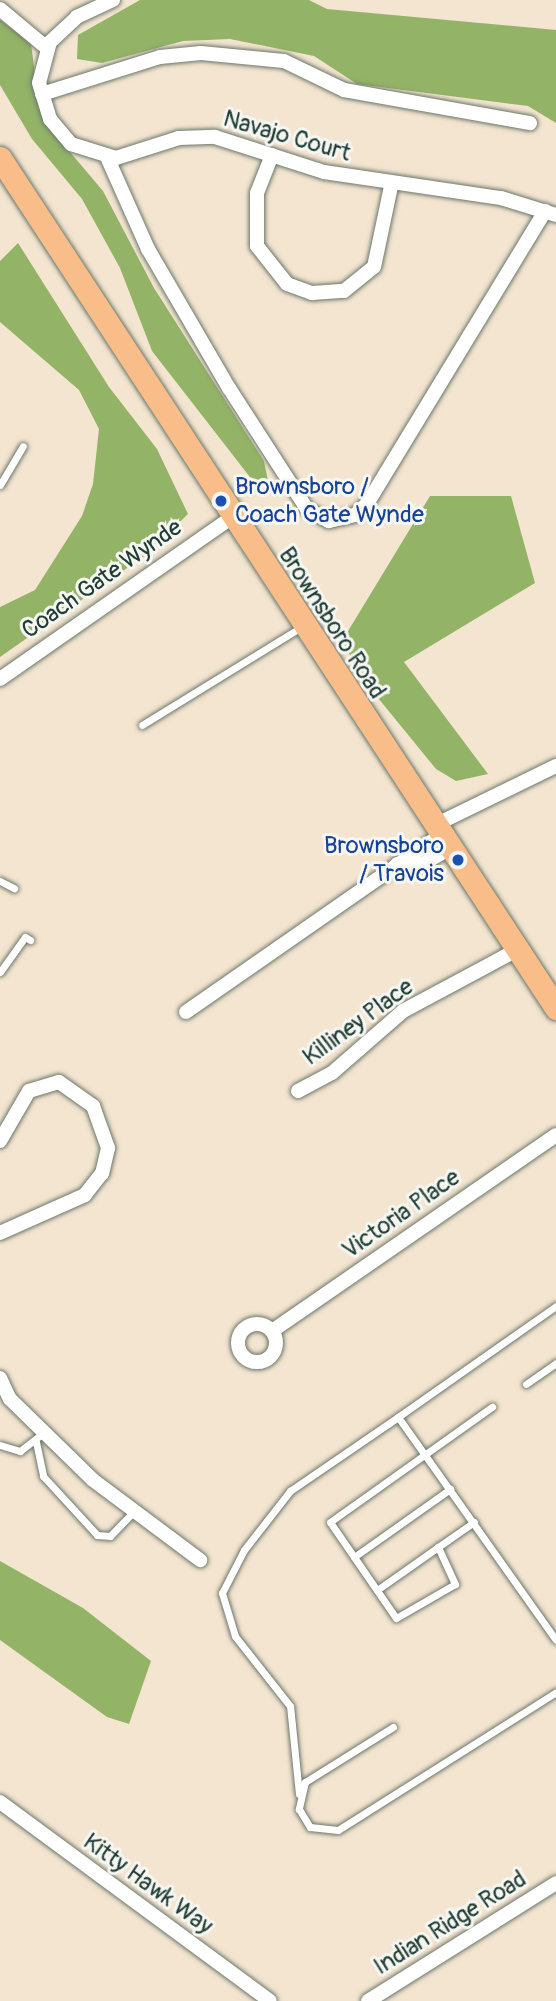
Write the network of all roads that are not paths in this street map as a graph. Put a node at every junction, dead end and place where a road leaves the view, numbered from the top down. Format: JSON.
{"nodes":[{"id":1,"x":113,"y":0,"type":"edge"},
{"id":2,"x":0,"y":9,"type":"edge"},
{"id":3,"x":48,"y":49,"type":"junction"},
{"id":4,"x":42,"y":94,"type":"junction"},
{"id":5,"x":530,"y":123,"type":"dead end"},
{"id":6,"x":272,"y":155,"type":"junction"},
{"id":7,"x":107,"y":157,"type":"junction"},
{"id":8,"x":0,"y":158,"type":"edge"},
{"id":9,"x":391,"y":186,"type":"junction"},
{"id":10,"x":551,"y":213,"type":"edge"},
{"id":11,"x":23,"y":446,"type":"dead end"},
{"id":12,"x":0,"y":485,"type":"edge"},
{"id":13,"x":232,"y":518,"type":"junction"},
{"id":14,"x":304,"y":625,"type":"junction"},
{"id":15,"x":0,"y":679,"type":"edge"},
{"id":16,"x":142,"y":725,"type":"dead end"},
{"id":17,"x":556,"y":766,"type":"edge"},
{"id":18,"x":442,"y":836,"type":"junction"},
{"id":19,"x":0,"y":881,"type":"edge"},
{"id":20,"x":14,"y":888,"type":"dead end"},
{"id":21,"x":30,"y":940,"type":"dead end"},
{"id":22,"x":517,"y":950,"type":"junction"},
{"id":23,"x":0,"y":972,"type":"edge"},
{"id":24,"x":556,"y":1008,"type":"edge"},
{"id":25,"x":186,"y":1012,"type":"dead end"},
{"id":26,"x":298,"y":1091,"type":"dead end"},
{"id":27,"x":556,"y":1135,"type":"edge"},
{"id":28,"x":0,"y":1141,"type":"edge"},
{"id":29,"x":0,"y":1233,"type":"edge"},
{"id":30,"x":556,"y":1306,"type":"edge"},
{"id":31,"x":272,"y":1331,"type":"dead end"},
{"id":32,"x":556,"y":1363,"type":"edge"},
{"id":33,"x":526,"y":1384,"type":"dead end"},
{"id":34,"x":2,"y":1386,"type":"edge"},
{"id":35,"x":492,"y":1408,"type":"dead end"},
{"id":36,"x":398,"y":1417,"type":"junction"},
{"id":37,"x":40,"y":1437,"type":"junction"},
{"id":38,"x":0,"y":1445,"type":"edge"},
{"id":39,"x":425,"y":1454,"type":"junction"},
{"id":40,"x":450,"y":1489,"type":"junction"},
{"id":41,"x":132,"y":1513,"type":"junction"},
{"id":42,"x":474,"y":1522,"type":"junction"},
{"id":43,"x":438,"y":1547,"type":"junction"},
{"id":44,"x":354,"y":1557,"type":"junction"},
{"id":45,"x":200,"y":1560,"type":"dead end"},
{"id":46,"x":377,"y":1590,"type":"junction"},
{"id":47,"x":556,"y":1640,"type":"edge"},
{"id":48,"x":556,"y":1692,"type":"edge"},
{"id":49,"x":393,"y":1727,"type":"dead end"},
{"id":50,"x":299,"y":1794,"type":"junction"},
{"id":51,"x":0,"y":1802,"type":"edge"},
{"id":52,"x":556,"y":1883,"type":"edge"},
{"id":53,"x":270,"y":2001,"type":"edge"},
{"id":54,"x":368,"y":2001,"type":"edge"}],
"edges":[{"from":1,"to":3,"type":"street"},
{"from":2,"to":3,"type":"street"},
{"from":3,"to":4,"type":"street"},
{"from":4,"to":5,"type":"street"},
{"from":4,"to":7,"type":"street"},
{"from":6,"to":7,"type":"street","name":"Navajo Court"},
{"from":6,"to":9,"type":"street","name":"Navajo Court"},
{"from":6,"to":9,"type":"street"},
{"from":7,"to":10,"type":"street"},
{"from":8,"to":13,"type":"main road","name":"Brownsboro Road"},
{"from":9,"to":10,"type":"street","name":"Navajo Court"},
{"from":11,"to":12,"type":"lane"},
{"from":13,"to":14,"type":"main road","name":"Brownsboro Road"},
{"from":13,"to":15,"type":"street","name":"Coach Gate Wynde"},
{"from":14,"to":16,"type":"lane"},
{"from":14,"to":18,"type":"main road","name":"Brownsboro Road"},
{"from":17,"to":18,"type":"street"},
{"from":18,"to":22,"type":"main road","name":"Brownsboro Road"},
{"from":18,"to":25,"type":"street"},
{"from":19,"to":20,"type":"lane"},
{"from":21,"to":23,"type":"lane"},
{"from":22,"to":24,"type":"main road","name":"Brownsboro Road"},
{"from":22,"to":26,"type":"street","name":"Killiney Place"},
{"from":27,"to":31,"type":"street","name":"Victoria Place"},
{"from":28,"to":29,"type":"street"},
{"from":30,"to":36,"type":"lane"},
{"from":32,"to":33,"type":"lane"},
{"from":34,"to":37,"type":"street"},
{"from":35,"to":39,"type":"lane"},
{"from":36,"to":39,"type":"lane"},
{"from":36,"to":50,"type":"lane"},
{"from":37,"to":38,"type":"lane"},
{"from":37,"to":41,"type":"street"},
{"from":37,"to":41,"type":"lane"},
{"from":39,"to":40,"type":"lane"},
{"from":39,"to":44,"type":"lane"},
{"from":40,"to":42,"type":"lane"},
{"from":40,"to":44,"type":"lane"},
{"from":41,"to":45,"type":"street"},
{"from":42,"to":43,"type":"lane"},
{"from":42,"to":47,"type":"lane"},
{"from":43,"to":46,"type":"lane"},
{"from":43,"to":46,"type":"lane"},
{"from":44,"to":46,"type":"lane"},
{"from":48,"to":50,"type":"lane"},
{"from":49,"to":50,"type":"lane"},
{"from":51,"to":53,"type":"street","name":"Kitty Hawk Way"},
{"from":52,"to":54,"type":"street","name":"Indian Ridge Road"}]}
